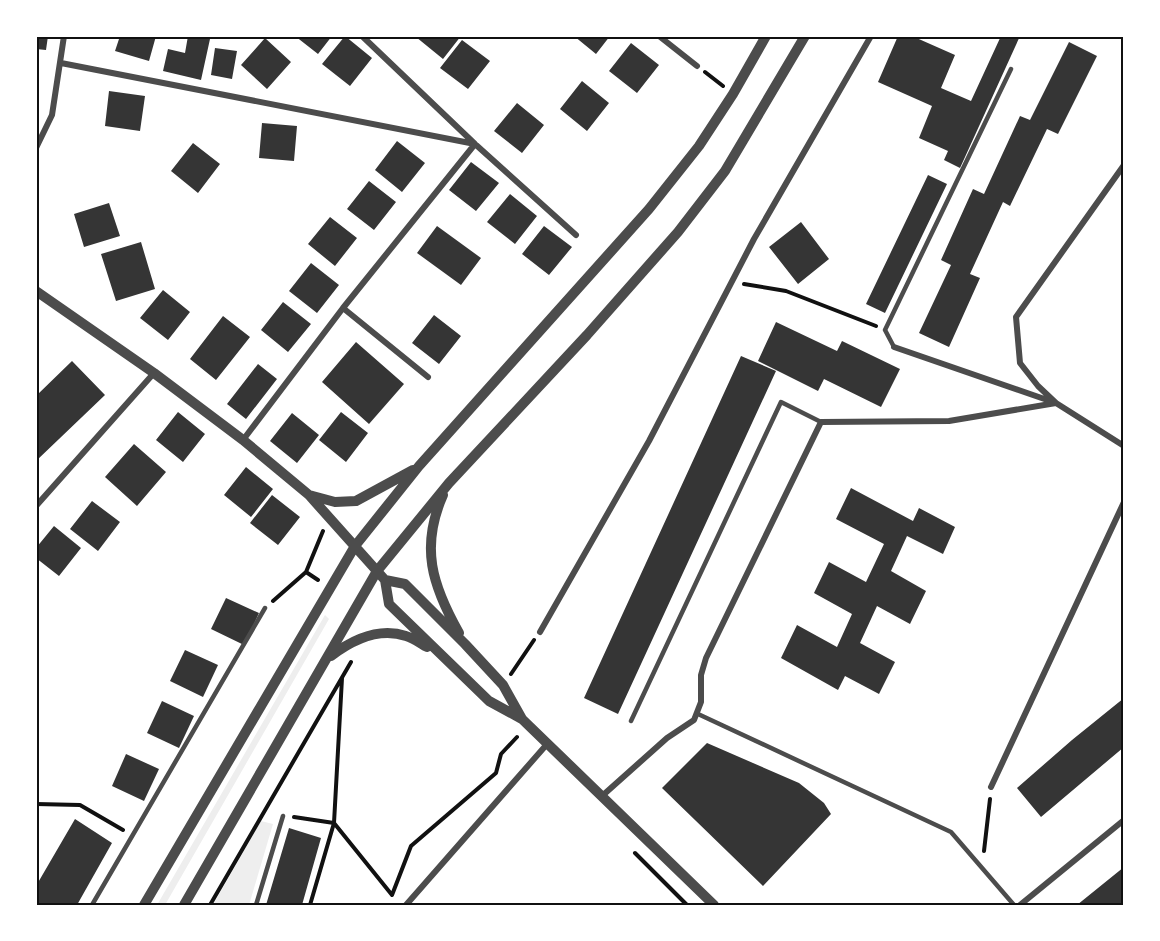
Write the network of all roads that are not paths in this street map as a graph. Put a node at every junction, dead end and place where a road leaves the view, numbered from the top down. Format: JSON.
{"nodes":[{"id":1,"x":64,"y":36,"type":"edge"},
{"id":2,"x":362,"y":36,"type":"edge"},
{"id":3,"x":659,"y":36,"type":"edge"},
{"id":4,"x":766,"y":36,"type":"edge"},
{"id":5,"x":805,"y":36,"type":"edge"},
{"id":6,"x":871,"y":36,"type":"edge"},
{"id":7,"x":61,"y":63,"type":"junction"},
{"id":8,"x":697,"y":66,"type":"road end"},
{"id":9,"x":1011,"y":69,"type":"dead end"},
{"id":10,"x":475,"y":144,"type":"junction"},
{"id":11,"x":36,"y":148,"type":"edge"},
{"id":12,"x":1124,"y":165,"type":"edge"},
{"id":13,"x":576,"y":235,"type":"dead end"},
{"id":14,"x":36,"y":291,"type":"edge"},
{"id":15,"x":343,"y":308,"type":"junction"},
{"id":16,"x":894,"y":347,"type":"joint"},
{"id":17,"x":154,"y":373,"type":"junction"},
{"id":18,"x":428,"y":377,"type":"dead end"},
{"id":19,"x":1056,"y":403,"type":"junction"},
{"id":20,"x":821,"y":422,"type":"junction"},
{"id":21,"x":243,"y":440,"type":"junction"},
{"id":22,"x":1124,"y":446,"type":"edge"},
{"id":23,"x":419,"y":466,"type":"junction"},
{"id":24,"x":448,"y":483,"type":"junction"},
{"id":25,"x":309,"y":495,"type":"junction"},
{"id":26,"x":1124,"y":502,"type":"edge"},
{"id":27,"x":36,"y":506,"type":"edge"},
{"id":28,"x":355,"y":546,"type":"junction"},
{"id":29,"x":377,"y":571,"type":"junction"},
{"id":30,"x":385,"y":580,"type":"junction"},
{"id":31,"x":265,"y":608,"type":"road end"},
{"id":32,"x":540,"y":632,"type":"road end"},
{"id":33,"x":465,"y":644,"type":"junction"},
{"id":34,"x":435,"y":651,"type":"junction"},
{"id":35,"x":324,"y":662,"type":"junction"},
{"id":36,"x":698,"y":714,"type":"junction"},
{"id":37,"x":522,"y":719,"type":"junction"},
{"id":38,"x":631,"y":721,"type":"dead end"},
{"id":39,"x":548,"y":743,"type":"junction"},
{"id":40,"x":991,"y":787,"type":"road end"},
{"id":41,"x":603,"y":796,"type":"junction"},
{"id":42,"x":283,"y":816,"type":"road end"},
{"id":43,"x":1124,"y":820,"type":"edge"},
{"id":44,"x":92,"y":905,"type":"edge"},
{"id":45,"x":144,"y":905,"type":"edge"},
{"id":46,"x":184,"y":905,"type":"edge"},
{"id":47,"x":256,"y":905,"type":"edge"},
{"id":48,"x":406,"y":905,"type":"edge"},
{"id":49,"x":714,"y":905,"type":"edge"},
{"id":50,"x":1014,"y":905,"type":"edge"},
{"id":51,"x":1020,"y":905,"type":"edge"}],
"edges":[{"from":1,"to":7,"type":"street"},
{"from":2,"to":10,"type":"street"},
{"from":3,"to":8,"type":"street"},
{"from":4,"to":23,"type":"street"},
{"from":5,"to":24,"type":"street"},
{"from":6,"to":32,"type":"street"},
{"from":7,"to":10,"type":"street"},
{"from":7,"to":11,"type":"street"},
{"from":9,"to":16,"type":"lane"},
{"from":10,"to":13,"type":"street"},
{"from":10,"to":15,"type":"street"},
{"from":12,"to":19,"type":"street"},
{"from":14,"to":17,"type":"street"},
{"from":15,"to":18,"type":"street"},
{"from":15,"to":21,"type":"street"},
{"from":16,"to":19,"type":"street"},
{"from":17,"to":21,"type":"street"},
{"from":17,"to":27,"type":"street"},
{"from":19,"to":20,"type":"street"},
{"from":19,"to":22,"type":"street"},
{"from":20,"to":36,"type":"street"},
{"from":20,"to":38,"type":"lane"},
{"from":21,"to":25,"type":"street"},
{"from":23,"to":25,"type":"street"},
{"from":23,"to":28,"type":"street"},
{"from":24,"to":29,"type":"street"},
{"from":24,"to":33,"type":"street"},
{"from":25,"to":28,"type":"street"},
{"from":26,"to":40,"type":"street"},
{"from":28,"to":29,"type":"street"},
{"from":28,"to":45,"type":"street"},
{"from":29,"to":30,"type":"street"},
{"from":29,"to":35,"type":"street"},
{"from":30,"to":33,"type":"street"},
{"from":30,"to":34,"type":"street"},
{"from":31,"to":44,"type":"lane"},
{"from":33,"to":37,"type":"street"},
{"from":34,"to":35,"type":"street"},
{"from":34,"to":37,"type":"street"},
{"from":35,"to":46,"type":"street"},
{"from":36,"to":41,"type":"street"},
{"from":36,"to":50,"type":"lane"},
{"from":37,"to":39,"type":"street"},
{"from":39,"to":41,"type":"street"},
{"from":39,"to":48,"type":"street"},
{"from":41,"to":49,"type":"street"},
{"from":42,"to":47,"type":"lane"},
{"from":43,"to":51,"type":"street"}]}
